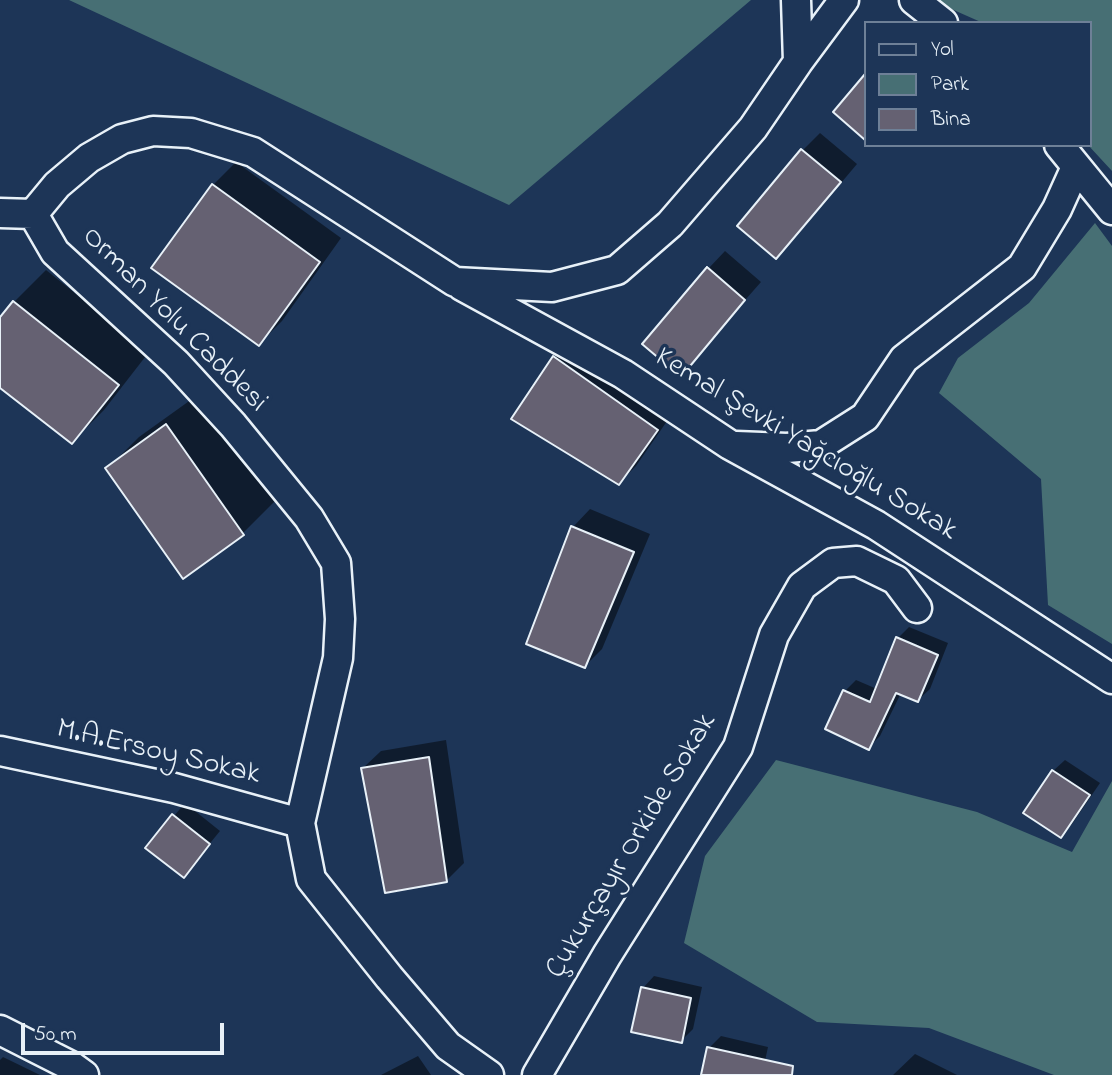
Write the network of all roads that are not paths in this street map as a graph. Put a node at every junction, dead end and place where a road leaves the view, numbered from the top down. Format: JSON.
{"nodes":[{"id":1,"x":796,"y":0,"type":"edge"},
{"id":2,"x":844,"y":0,"type":"edge"},
{"id":3,"x":914,"y":0,"type":"edge"},
{"id":4,"x":940,"y":21,"type":"edge"},
{"id":5,"x":798,"y":62,"type":"junction"},
{"id":6,"x":1061,"y":147,"type":"edge"},
{"id":7,"x":1076,"y":167,"type":"junction"},
{"id":8,"x":1112,"y":210,"type":"edge"},
{"id":9,"x":0,"y":213,"type":"edge"},
{"id":10,"x":33,"y":214,"type":"junction"},
{"id":11,"x":455,"y":282,"type":"junction"},
{"id":12,"x":730,"y":445,"type":"junction"},
{"id":13,"x":916,"y":608,"type":"dead end"},
{"id":14,"x":1112,"y":680,"type":"edge"},
{"id":15,"x":0,"y":751,"type":"edge"},
{"id":16,"x":300,"y":823,"type":"junction"},
{"id":17,"x":0,"y":1030,"type":"edge"},
{"id":18,"x":84,"y":1075,"type":"edge"},
{"id":19,"x":489,"y":1075,"type":"edge"},
{"id":20,"x":537,"y":1075,"type":"edge"}],
"edges":[{"from":1,"to":5,"type":"street"},
{"from":2,"to":5,"type":"street"},
{"from":3,"to":4,"type":"street"},
{"from":5,"to":11,"type":"street"},
{"from":6,"to":7,"type":"street"},
{"from":7,"to":8,"type":"street"},
{"from":7,"to":12,"type":"street"},
{"from":9,"to":10,"type":"street"},
{"from":10,"to":11,"type":"street"},
{"from":10,"to":16,"type":"street","name":"Orman Yolu Caddesi"},
{"from":11,"to":12,"type":"street","name":"Kemal Şevki Yağcıoğlu Sokak"},
{"from":12,"to":14,"type":"street","name":"Kemal Şevki Yağcıoğlu Sokak"},
{"from":13,"to":20,"type":"street","name":"Çukurçayır Orkide Sokak"},
{"from":15,"to":16,"type":"street","name":"M.A.Ersoy Sokak"},
{"from":16,"to":19,"type":"street","name":"Orman Yolu Caddesi"},
{"from":17,"to":18,"type":"street"}]}
